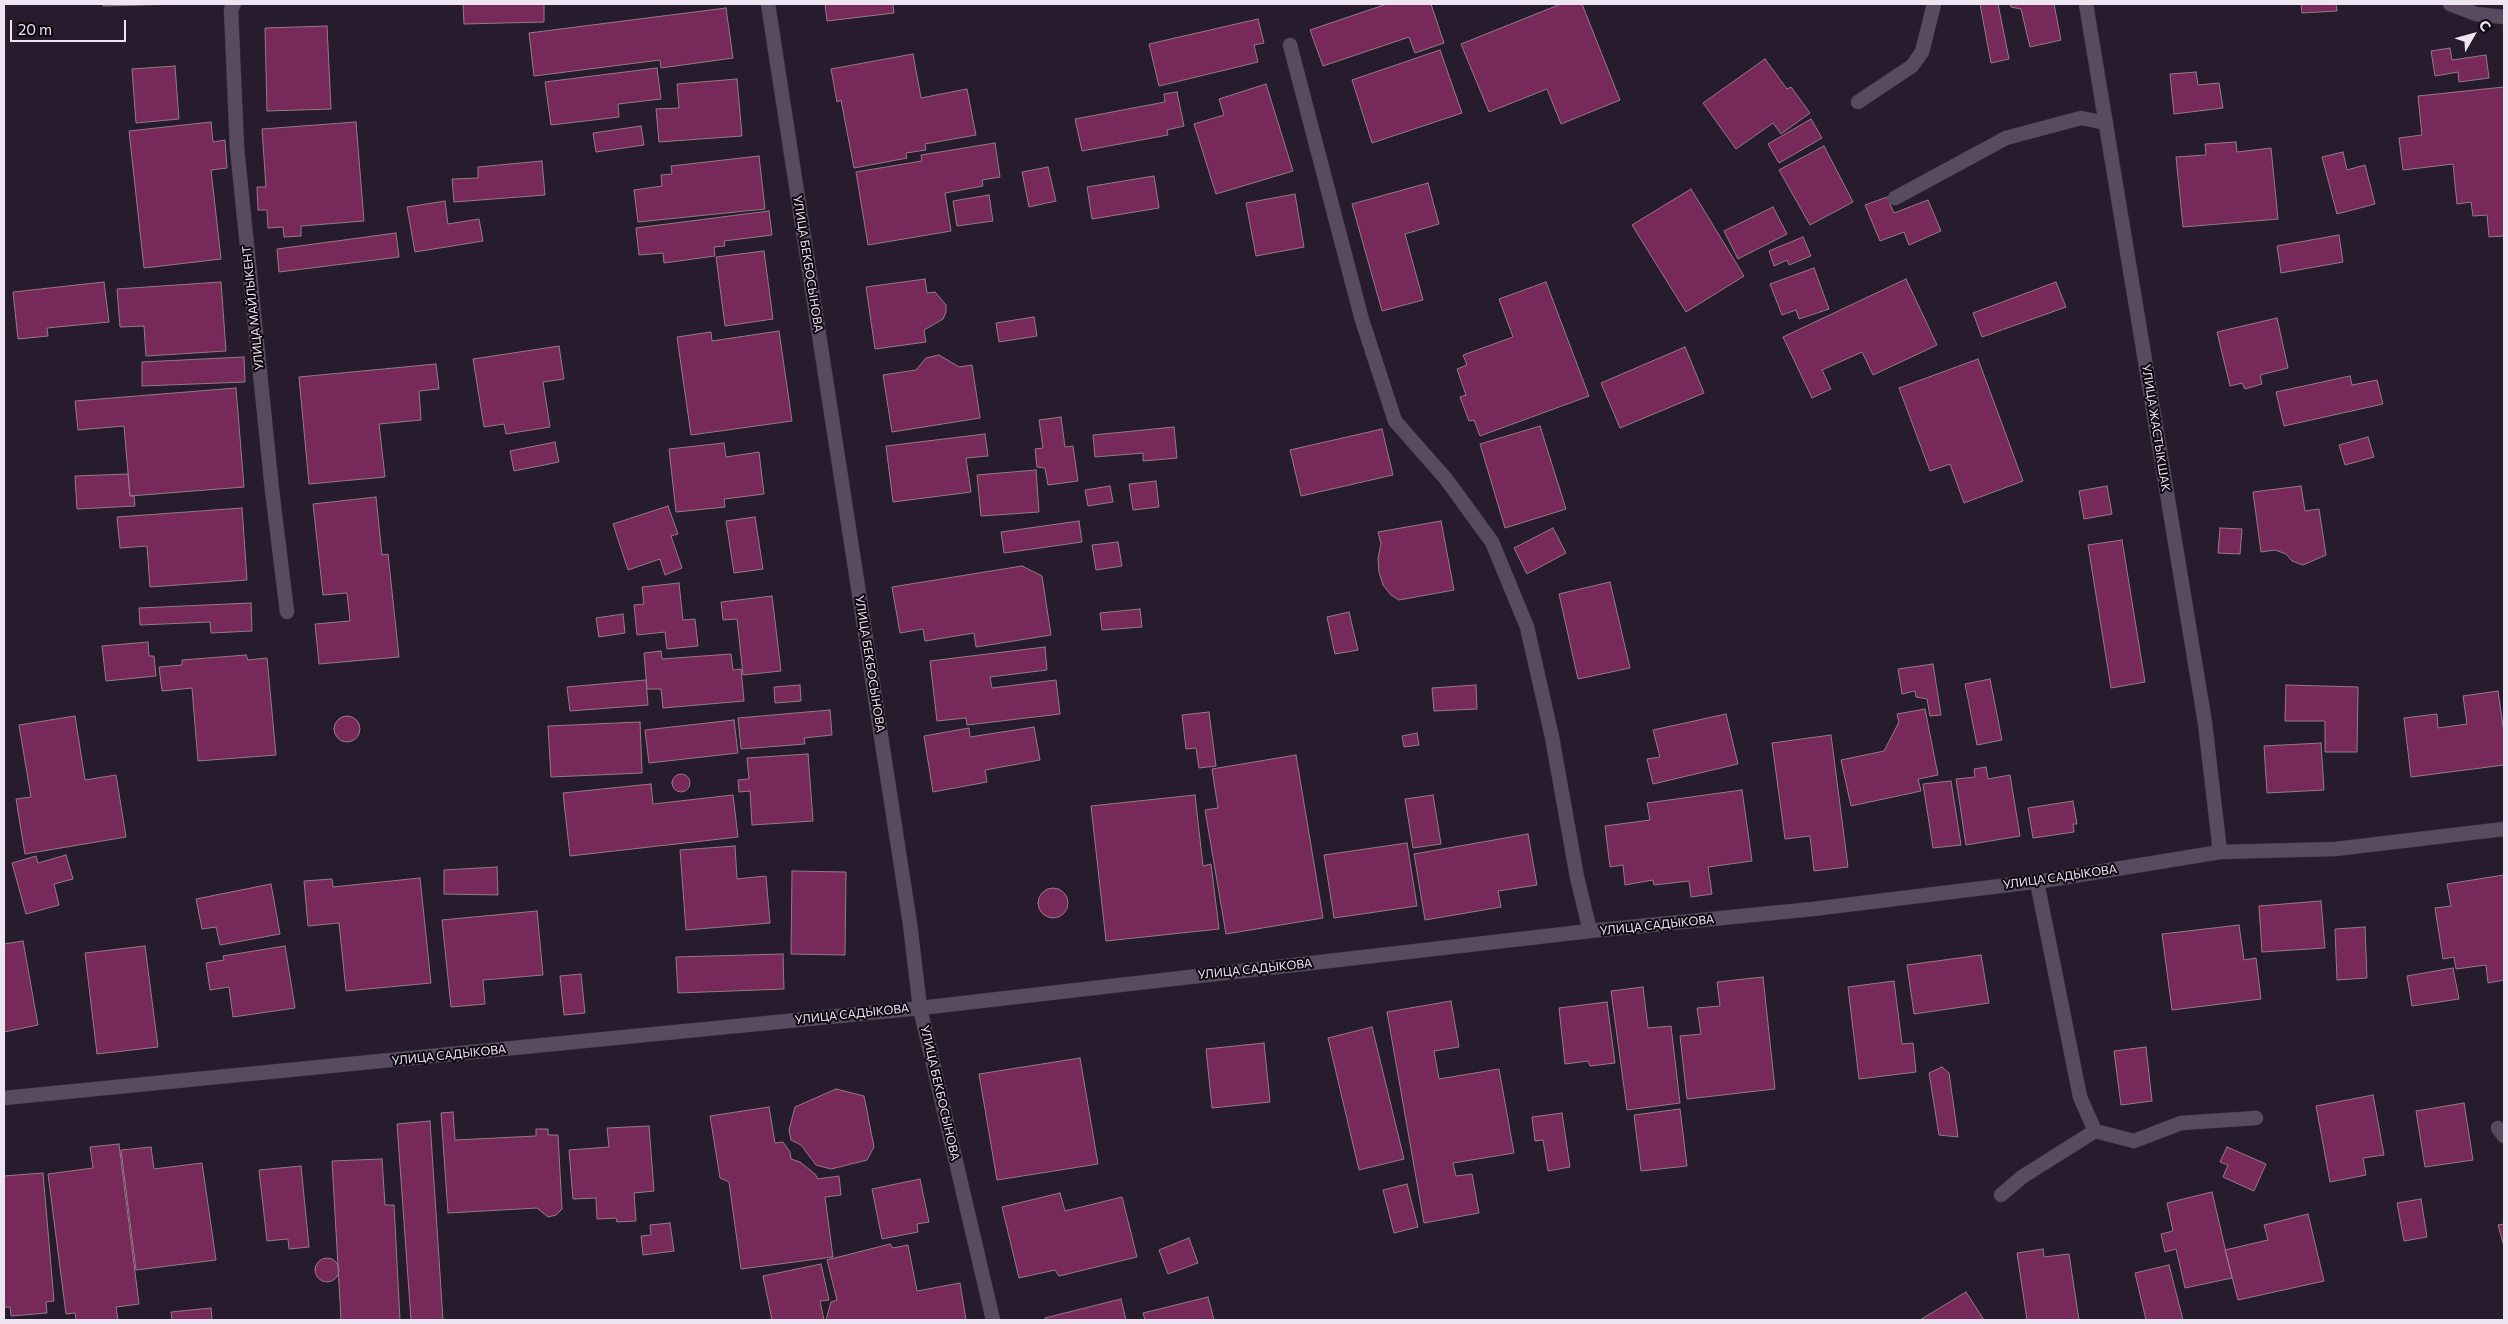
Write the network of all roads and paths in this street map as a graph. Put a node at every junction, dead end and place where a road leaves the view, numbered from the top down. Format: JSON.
{"nodes":[{"id":1,"x":234,"y":4,"type":"edge"},
{"id":2,"x":768,"y":4,"type":"edge"},
{"id":3,"x":1934,"y":4,"type":"edge"},
{"id":4,"x":2086,"y":4,"type":"edge"},
{"id":5,"x":2450,"y":4,"type":"edge"},
{"id":6,"x":2504,"y":17,"type":"edge"},
{"id":7,"x":1290,"y":45,"type":"dead end"},
{"id":8,"x":1858,"y":102,"type":"dead end"},
{"id":9,"x":2106,"y":123,"type":"junction"},
{"id":10,"x":1895,"y":198,"type":"dead end"},
{"id":11,"x":287,"y":612,"type":"dead end"},
{"id":12,"x":2504,"y":829,"type":"edge"},
{"id":13,"x":2220,"y":852,"type":"junction"},
{"id":14,"x":2037,"y":882,"type":"junction"},
{"id":15,"x":1590,"y":931,"type":"junction"},
{"id":16,"x":920,"y":1008,"type":"junction"},
{"id":17,"x":4,"y":1098,"type":"edge"},
{"id":18,"x":2256,"y":1118,"type":"dead end"},
{"id":19,"x":2095,"y":1131,"type":"junction"},
{"id":20,"x":2001,"y":1196,"type":"dead end"},
{"id":21,"x":993,"y":1320,"type":"edge"}],
"edges":[{"from":1,"to":11,"type":"street","name":"УЛИЦА МАЙЛЫКЕНТ"},
{"from":2,"to":16,"type":"street","name":"УЛИЦА БЕКБОСЫНОВА"},
{"from":3,"to":8,"type":"street"},
{"from":4,"to":9,"type":"street","name":"УЛИЦА ЖАСТЫКШАК"},
{"from":5,"to":6,"type":"street"},
{"from":7,"to":15,"type":"street"},
{"from":9,"to":10,"type":"street"},
{"from":9,"to":13,"type":"street","name":"УЛИЦА ЖАСТЫКШАК"},
{"from":12,"to":13,"type":"street","name":"УЛИЦА САДЫКОВА"},
{"from":13,"to":14,"type":"street","name":"УЛИЦА САДЫКОВА"},
{"from":14,"to":15,"type":"street","name":"УЛИЦА САДЫКОВА"},
{"from":14,"to":19,"type":"street"},
{"from":15,"to":16,"type":"street","name":"УЛИЦА САДЫКОВА"},
{"from":16,"to":17,"type":"street","name":"УЛИЦА САДЫКОВА"},
{"from":16,"to":21,"type":"street","name":"УЛИЦА БЕКБОСЫНОВА"},
{"from":18,"to":19,"type":"street"},
{"from":19,"to":20,"type":"street"}]}
